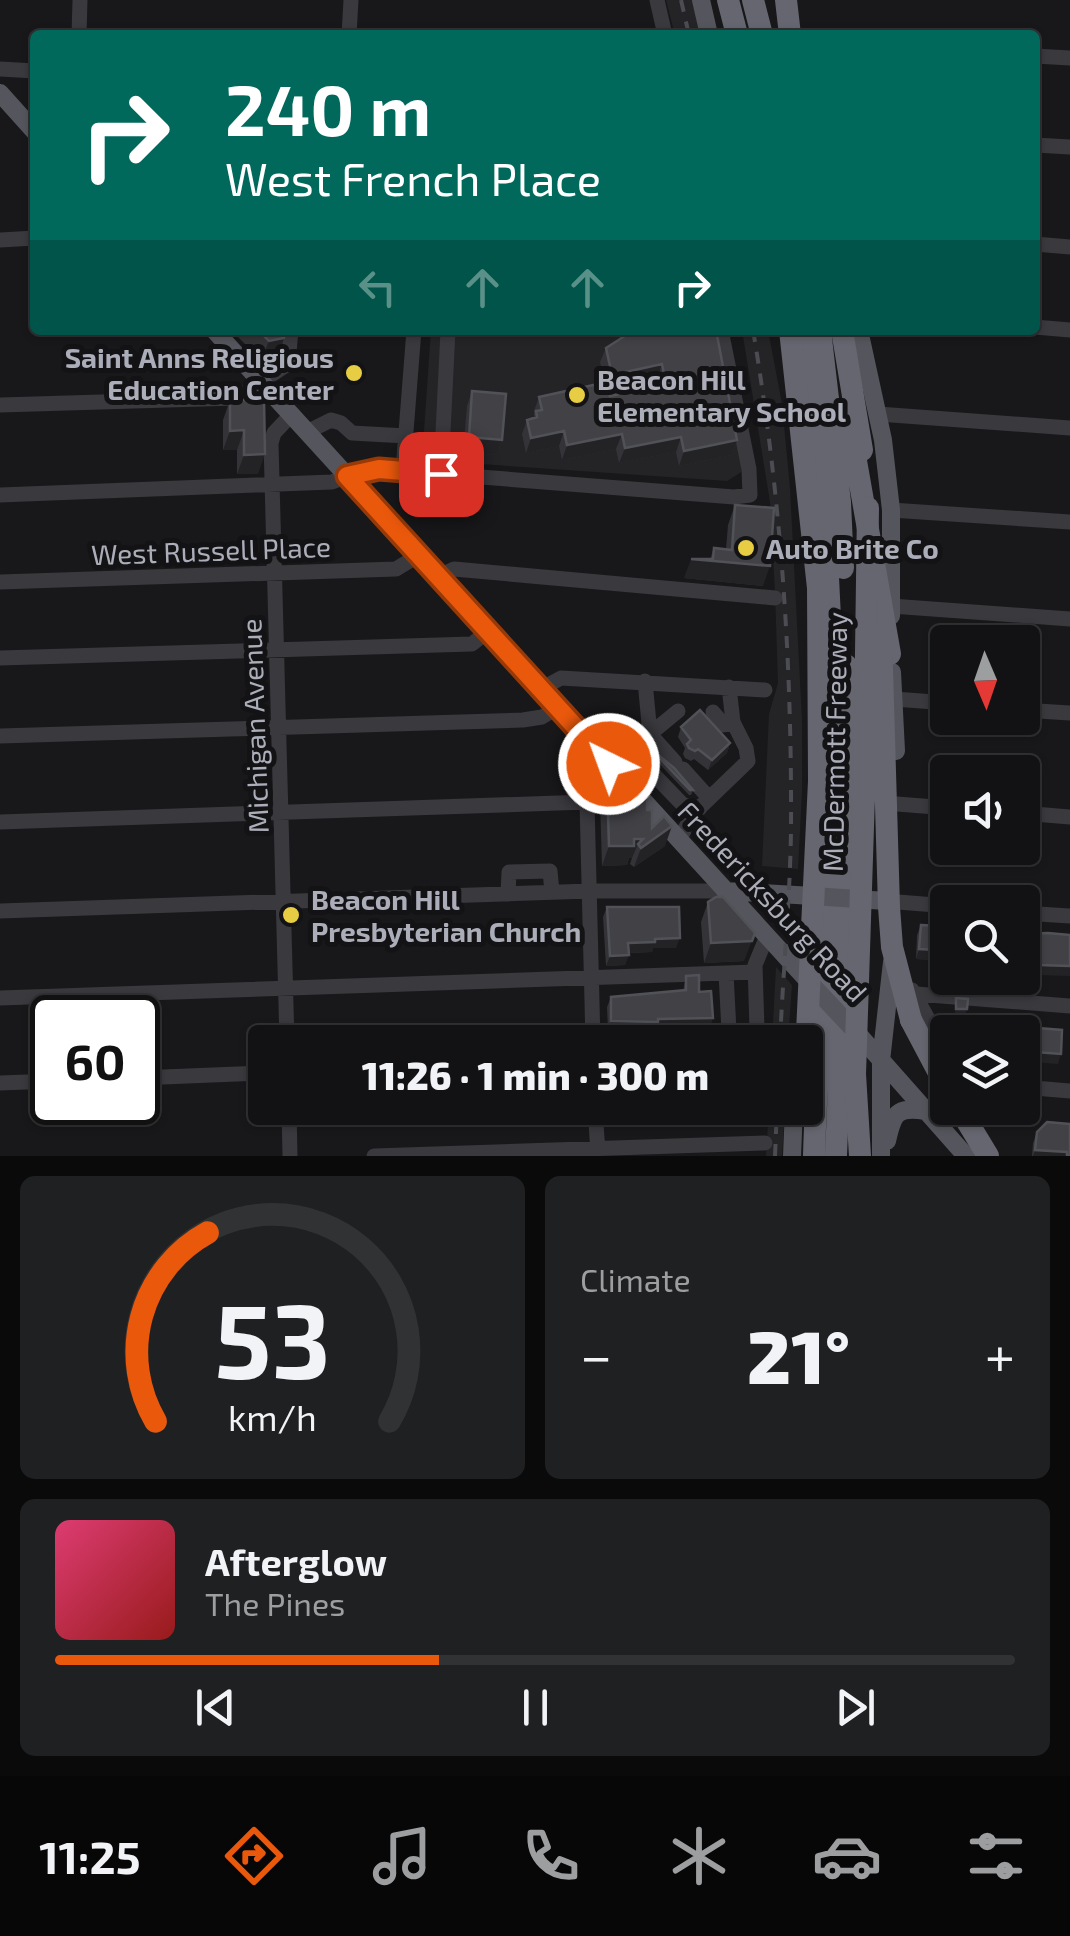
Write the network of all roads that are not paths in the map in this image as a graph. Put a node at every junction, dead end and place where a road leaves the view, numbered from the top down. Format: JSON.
{"nodes":[{"id":1,"x":80,"y":0,"type":"edge"},
{"id":2,"x":351,"y":0,"type":"edge"},
{"id":3,"x":657,"y":0,"type":"edge"},
{"id":4,"x":701,"y":0,"type":"edge"},
{"id":5,"x":719,"y":0,"type":"edge"},
{"id":6,"x":728,"y":0,"type":"edge"},
{"id":7,"x":753,"y":0,"type":"edge"},
{"id":8,"x":766,"y":0,"type":"edge"},
{"id":9,"x":786,"y":0,"type":"edge"},
{"id":10,"x":793,"y":0,"type":"edge"},
{"id":11,"x":78,"y":30,"type":"edge"},
{"id":12,"x":349,"y":30,"type":"edge"},
{"id":13,"x":664,"y":30,"type":"edge"},
{"id":14,"x":708,"y":30,"type":"edge"},
{"id":15,"x":726,"y":30,"type":"edge"},
{"id":16,"x":736,"y":30,"type":"edge"},
{"id":17,"x":761,"y":30,"type":"edge"},
{"id":18,"x":772,"y":30,"type":"edge"},
{"id":19,"x":789,"y":30,"type":"edge"},
{"id":20,"x":799,"y":30,"type":"edge"},
{"id":21,"x":1040,"y":56,"type":"edge"},
{"id":22,"x":1070,"y":58,"type":"edge"},
{"id":23,"x":0,"y":69,"type":"edge"},
{"id":24,"x":30,"y":71,"type":"edge"},
{"id":25,"x":0,"y":93,"type":"edge"},
{"id":26,"x":30,"y":126,"type":"edge"},
{"id":27,"x":1040,"y":145,"type":"edge"},
{"id":28,"x":1070,"y":147,"type":"edge"},
{"id":29,"x":30,"y":238,"type":"edge"},
{"id":30,"x":0,"y":240,"type":"edge"},
{"id":31,"x":1040,"y":244,"type":"edge"},
{"id":32,"x":1070,"y":246,"type":"edge"},
{"id":33,"x":1040,"y":327,"type":"edge"},
{"id":34,"x":1070,"y":330,"type":"edge"},
{"id":35,"x":218,"y":335,"type":"edge"},
{"id":36,"x":290,"y":335,"type":"edge"},
{"id":37,"x":414,"y":335,"type":"edge"},
{"id":38,"x":448,"y":335,"type":"edge"},
{"id":39,"x":723,"y":335,"type":"edge"},
{"id":40,"x":791,"y":335,"type":"edge"},
{"id":41,"x":803,"y":335,"type":"edge"},
{"id":42,"x":821,"y":335,"type":"edge"},
{"id":43,"x":843,"y":335,"type":"edge"},
{"id":44,"x":860,"y":335,"type":"edge"},
{"id":45,"x":827,"y":374,"type":"junction"},
{"id":46,"x":260,"y":382,"type":"junction"},
{"id":47,"x":0,"y":405,"type":"edge"},
{"id":48,"x":878,"y":414,"type":"junction"},
{"id":49,"x":290,"y":415,"type":"junction"},
{"id":50,"x":816,"y":425,"type":"junction"},
{"id":51,"x":1070,"y":428,"type":"edge"},
{"id":52,"x":307,"y":432,"type":"junction"},
{"id":53,"x":406,"y":436,"type":"junction"},
{"id":54,"x":404,"y":470,"type":"junction"},
{"id":55,"x":441,"y":474,"type":"junction"},
{"id":56,"x":347,"y":476,"type":"junction"},
{"id":57,"x":270,"y":484,"type":"junction"},
{"id":58,"x":0,"y":495,"type":"edge"},
{"id":59,"x":879,"y":509,"type":"junction"},
{"id":60,"x":1070,"y":522,"type":"edge"},
{"id":61,"x":419,"y":555,"type":"junction"},
{"id":62,"x":274,"y":572,"type":"junction"},
{"id":63,"x":438,"y":576,"type":"junction"},
{"id":64,"x":0,"y":582,"type":"edge"},
{"id":65,"x":775,"y":598,"type":"dead end"},
{"id":66,"x":891,"y":606,"type":"junction"},
{"id":67,"x":1070,"y":619,"type":"edge"},
{"id":68,"x":488,"y":630,"type":"junction"},
{"id":69,"x":277,"y":649,"type":"junction"},
{"id":70,"x":0,"y":658,"type":"edge"},
{"id":71,"x":891,"y":663,"type":"junction"},
{"id":72,"x":645,"y":681,"type":"junction"},
{"id":73,"x":729,"y":687,"type":"junction"},
{"id":74,"x":541,"y":689,"type":"junction"},
{"id":75,"x":765,"y":690,"type":"dead end"},
{"id":76,"x":894,"y":699,"type":"junction"},
{"id":77,"x":930,"y":702,"type":"edge"},
{"id":78,"x":558,"y":707,"type":"junction"},
{"id":79,"x":678,"y":711,"type":"dead end"},
{"id":80,"x":713,"y":712,"type":"dead end"},
{"id":81,"x":1040,"y":712,"type":"edge"},
{"id":82,"x":1070,"y":714,"type":"edge"},
{"id":83,"x":733,"y":722,"type":"junction"},
{"id":84,"x":278,"y":728,"type":"junction"},
{"id":85,"x":0,"y":736,"type":"edge"},
{"id":86,"x":609,"y":764,"type":"junction"},
{"id":87,"x":669,"y":773,"type":"junction"},
{"id":88,"x":587,"y":802,"type":"junction"},
{"id":89,"x":704,"y":803,"type":"junction"},
{"id":90,"x":897,"y":804,"type":"junction"},
{"id":91,"x":930,"y":807,"type":"edge"},
{"id":92,"x":280,"y":814,"type":"junction"},
{"id":93,"x":1040,"y":814,"type":"edge"},
{"id":94,"x":1070,"y":817,"type":"edge"},
{"id":95,"x":0,"y":822,"type":"edge"},
{"id":96,"x":679,"y":840,"type":"junction"},
{"id":97,"x":533,"y":871,"type":"junction"},
{"id":98,"x":590,"y":891,"type":"junction"},
{"id":99,"x":726,"y":891,"type":"junction"},
{"id":100,"x":552,"y":892,"type":"junction"},
{"id":101,"x":534,"y":893,"type":"junction"},
{"id":102,"x":508,"y":894,"type":"junction"},
{"id":103,"x":809,"y":896,"type":"junction"},
{"id":104,"x":285,"y":901,"type":"junction"},
{"id":105,"x":892,"y":902,"type":"junction"},
{"id":106,"x":930,"y":905,"type":"edge"},
{"id":107,"x":0,"y":911,"type":"edge"},
{"id":108,"x":1040,"y":914,"type":"edge"},
{"id":109,"x":1070,"y":916,"type":"edge"},
{"id":110,"x":767,"y":936,"type":"junction"},
{"id":111,"x":755,"y":972,"type":"junction"},
{"id":112,"x":726,"y":973,"type":"junction"},
{"id":113,"x":591,"y":977,"type":"junction"},
{"id":114,"x":805,"y":978,"type":"junction"},
{"id":115,"x":890,"y":982,"type":"junction"},
{"id":116,"x":286,"y":987,"type":"junction"},
{"id":117,"x":916,"y":994,"type":"junction"},
{"id":118,"x":0,"y":998,"type":"edge"},
{"id":119,"x":1070,"y":1006,"type":"edge"},
{"id":120,"x":930,"y":1021,"type":"edge"},
{"id":121,"x":287,"y":1025,"type":"edge"},
{"id":122,"x":592,"y":1025,"type":"edge"},
{"id":123,"x":799,"y":1025,"type":"edge"},
{"id":124,"x":807,"y":1025,"type":"edge"},
{"id":125,"x":930,"y":1055,"type":"edge"},
{"id":126,"x":881,"y":1061,"type":"junction"},
{"id":127,"x":248,"y":1075,"type":"edge"},
{"id":128,"x":160,"y":1077,"type":"edge"},
{"id":129,"x":30,"y":1082,"type":"edge"},
{"id":130,"x":0,"y":1083,"type":"edge"},
{"id":131,"x":1040,"y":1088,"type":"edge"},
{"id":132,"x":1070,"y":1090,"type":"edge"},
{"id":133,"x":926,"y":1111,"type":"junction"},
{"id":134,"x":289,"y":1125,"type":"edge"},
{"id":135,"x":597,"y":1125,"type":"edge"},
{"id":136,"x":793,"y":1125,"type":"edge"},
{"id":137,"x":803,"y":1125,"type":"edge"},
{"id":138,"x":969,"y":1125,"type":"edge"},
{"id":139,"x":765,"y":1143,"type":"dead end"},
{"id":140,"x":598,"y":1152,"type":"edge"},
{"id":141,"x":290,"y":1156,"type":"edge"},
{"id":142,"x":374,"y":1156,"type":"edge"},
{"id":143,"x":792,"y":1156,"type":"edge"},
{"id":144,"x":802,"y":1156,"type":"edge"},
{"id":145,"x":814,"y":1156,"type":"edge"},
{"id":146,"x":836,"y":1156,"type":"edge"},
{"id":147,"x":860,"y":1156,"type":"edge"},
{"id":148,"x":882,"y":1156,"type":"edge"},
{"id":149,"x":966,"y":1156,"type":"edge"},
{"id":150,"x":988,"y":1156,"type":"edge"}],
"edges":[{"from":1,"to":11,"type":"street"},
{"from":2,"to":12,"type":"street"},
{"from":3,"to":13,"type":"street"},
{"from":4,"to":14,"type":"main road"},
{"from":5,"to":15,"type":"highway"},
{"from":6,"to":16,"type":"highway"},
{"from":7,"to":17,"type":"highway"},
{"from":8,"to":18,"type":"highway"},
{"from":9,"to":19,"type":"highway"},
{"from":10,"to":20,"type":"main road"},
{"from":21,"to":22,"type":"street"},
{"from":23,"to":24,"type":"street"},
{"from":25,"to":26,"type":"main road"},
{"from":27,"to":28,"type":"street"},
{"from":29,"to":30,"type":"street"},
{"from":31,"to":32,"type":"street"},
{"from":33,"to":34,"type":"street"},
{"from":35,"to":46,"type":"main road","name":"Fredericksburg Road"},
{"from":36,"to":46,"type":"street"},
{"from":37,"to":53,"type":"street"},
{"from":38,"to":55,"type":"street"},
{"from":39,"to":55,"type":"street"},
{"from":40,"to":124,"type":"highway","name":"McDermott Freeway","bridge":true},
{"from":41,"to":50,"type":"highway"},
{"from":42,"to":45,"type":"highway"},
{"from":43,"to":59,"type":"highway","name":"McDermott Freeway"},
{"from":44,"to":48,"type":"main road"},
{"from":45,"to":71,"type":"highway"},
{"from":45,"to":146,"type":"highway"},
{"from":46,"to":47,"type":"street"},
{"from":46,"to":49,"type":"main road","name":"Fredericksburg Road"},
{"from":48,"to":51,"type":"street"},
{"from":48,"to":59,"type":"main road"},
{"from":49,"to":52,"type":"main road","name":"Fredericksburg Road"},
{"from":49,"to":57,"type":"street","name":"Michigan Avenue"},
{"from":50,"to":103,"type":"highway"},
{"from":50,"to":145,"type":"highway"},
{"from":52,"to":53,"type":"street"},
{"from":52,"to":56,"type":"main road","name":"Fredericksburg Road"},
{"from":53,"to":54,"type":"street"},
{"from":54,"to":55,"type":"street"},
{"from":54,"to":56,"type":"street"},
{"from":56,"to":57,"type":"street"},
{"from":56,"to":61,"type":"main road","name":"Fredericksburg Road"},
{"from":57,"to":58,"type":"street"},
{"from":57,"to":62,"type":"street","name":"Michigan Avenue"},
{"from":59,"to":60,"type":"street"},
{"from":59,"to":66,"type":"main road"},
{"from":59,"to":125,"type":"highway","bridge":true},
{"from":59,"to":147,"type":"highway","name":"McDermott Freeway","bridge":true},
{"from":61,"to":62,"type":"street","name":"West Russell Place"},
{"from":61,"to":63,"type":"main road","name":"Fredericksburg Road"},
{"from":62,"to":64,"type":"street","name":"West Russell Place"},
{"from":62,"to":69,"type":"street","name":"Michigan Avenue"},
{"from":63,"to":65,"type":"street"},
{"from":63,"to":68,"type":"main road","name":"Fredericksburg Road"},
{"from":66,"to":67,"type":"street"},
{"from":66,"to":71,"type":"main road"},
{"from":68,"to":69,"type":"street"},
{"from":68,"to":74,"type":"main road","name":"Fredericksburg Road"},
{"from":69,"to":70,"type":"street"},
{"from":69,"to":84,"type":"street","name":"Michigan Avenue"},
{"from":71,"to":76,"type":"main road"},
{"from":72,"to":73,"type":"street"},
{"from":72,"to":74,"type":"street"},
{"from":72,"to":87,"type":"street"},
{"from":73,"to":75,"type":"street"},
{"from":73,"to":83,"type":"street"},
{"from":74,"to":78,"type":"main road","name":"Fredericksburg Road"},
{"from":76,"to":77,"type":"street"},
{"from":76,"to":90,"type":"main road"},
{"from":78,"to":84,"type":"street"},
{"from":78,"to":86,"type":"main road","name":"Fredericksburg Road"},
{"from":79,"to":87,"type":"street"},
{"from":80,"to":83,"type":"street"},
{"from":81,"to":82,"type":"street"},
{"from":83,"to":89,"type":"street"},
{"from":84,"to":85,"type":"street"},
{"from":84,"to":92,"type":"street","name":"Michigan Avenue"},
{"from":86,"to":87,"type":"street"},
{"from":86,"to":88,"type":"street"},
{"from":86,"to":96,"type":"main road","name":"Fredericksburg Road"},
{"from":87,"to":89,"type":"street"},
{"from":87,"to":89,"type":"street"},
{"from":88,"to":92,"type":"street"},
{"from":88,"to":98,"type":"street"},
{"from":89,"to":96,"type":"street"},
{"from":90,"to":91,"type":"street"},
{"from":90,"to":105,"type":"main road"},
{"from":92,"to":95,"type":"street"},
{"from":92,"to":104,"type":"street","name":"Michigan Avenue"},
{"from":93,"to":94,"type":"street"},
{"from":96,"to":99,"type":"main road","name":"Fredericksburg Road"},
{"from":97,"to":100,"type":"street"},
{"from":97,"to":101,"type":"street"},
{"from":97,"to":102,"type":"street"},
{"from":98,"to":99,"type":"street"},
{"from":98,"to":100,"type":"street"},
{"from":98,"to":113,"type":"street"},
{"from":99,"to":103,"type":"main road"},
{"from":99,"to":110,"type":"main road","name":"Fredericksburg Road"},
{"from":100,"to":101,"type":"street"},
{"from":101,"to":102,"type":"street"},
{"from":102,"to":104,"type":"street"},
{"from":103,"to":105,"type":"main road","bridge":true},
{"from":103,"to":114,"type":"main road"},
{"from":104,"to":107,"type":"street"},
{"from":104,"to":116,"type":"street","name":"Michigan Avenue"},
{"from":105,"to":106,"type":"street"},
{"from":105,"to":115,"type":"main road"},
{"from":108,"to":109,"type":"street"},
{"from":110,"to":111,"type":"street"},
{"from":110,"to":114,"type":"main road","name":"Fredericksburg Road"},
{"from":111,"to":112,"type":"street"},
{"from":111,"to":112,"type":"street"},
{"from":112,"to":113,"type":"street"},
{"from":113,"to":116,"type":"street"},
{"from":113,"to":122,"type":"street"},
{"from":114,"to":123,"type":"main road"},
{"from":114,"to":126,"type":"main road","name":"Fredericksburg Road","bridge":true},
{"from":115,"to":117,"type":"street"},
{"from":115,"to":126,"type":"main road"},
{"from":116,"to":118,"type":"street"},
{"from":116,"to":121,"type":"street","name":"Michigan Avenue"},
{"from":117,"to":119,"type":"street"},
{"from":117,"to":120,"type":"street"},
{"from":126,"to":133,"type":"main road","name":"Fredericksburg Road"},
{"from":126,"to":148,"type":"main road"},
{"from":127,"to":128,"type":"street"},
{"from":129,"to":130,"type":"street"},
{"from":131,"to":132,"type":"street"},
{"from":133,"to":148,"type":"main road"},
{"from":133,"to":149,"type":"main road","name":"Fredericksburg Road"},
{"from":134,"to":141,"type":"street"},
{"from":135,"to":140,"type":"street"},
{"from":136,"to":143,"type":"main road"},
{"from":137,"to":144,"type":"highway"},
{"from":138,"to":150,"type":"highway"},
{"from":139,"to":140,"type":"street"},
{"from":140,"to":142,"type":"street"}]}
